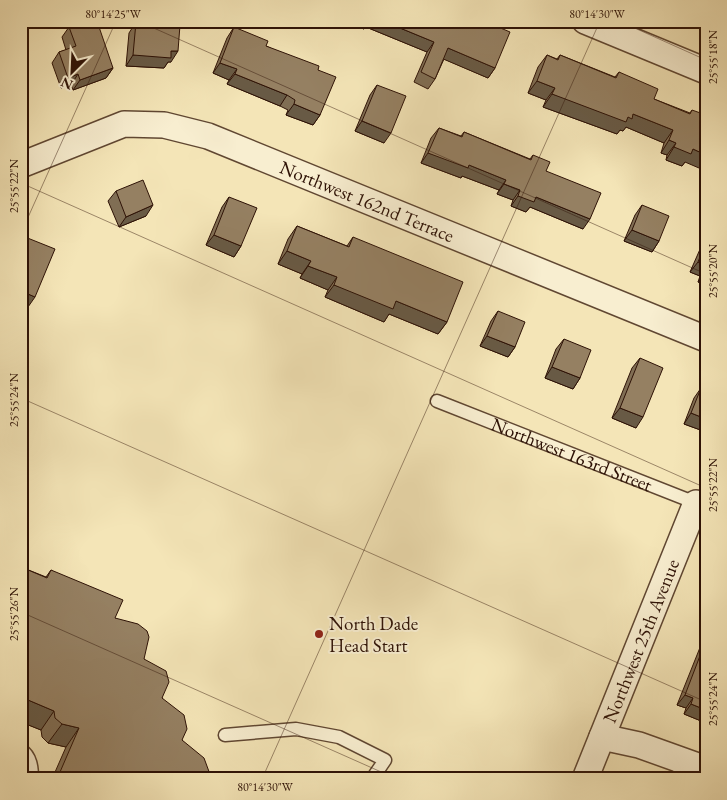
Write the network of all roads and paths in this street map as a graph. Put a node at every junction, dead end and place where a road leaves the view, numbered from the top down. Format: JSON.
{"nodes":[{"id":1,"x":585,"y":21,"type":"edge"},
{"id":2,"x":706,"y":70,"type":"edge"},
{"id":3,"x":21,"y":165,"type":"edge"},
{"id":4,"x":706,"y":339,"type":"edge"},
{"id":5,"x":437,"y":401,"type":"dead end"},
{"id":6,"x":701,"y":505,"type":"edge"},
{"id":7,"x":225,"y":735,"type":"dead end"},
{"id":8,"x":602,"y":737,"type":"junction"},
{"id":9,"x":21,"y":750,"type":"edge"},
{"id":10,"x":689,"y":770,"type":"edge"},
{"id":11,"x":32,"y":779,"type":"edge"},
{"id":12,"x":372,"y":779,"type":"edge"},
{"id":13,"x":585,"y":779,"type":"edge"}],
"edges":[{"from":1,"to":2,"type":"street"},
{"from":3,"to":4,"type":"street","name":"Northwest 162nd Terrace"},
{"from":5,"to":6,"type":"lane","name":"Northwest 163rd Street"},
{"from":6,"to":8,"type":"street","name":"Northwest 25th Avenue"},
{"from":7,"to":12,"type":"lane"},
{"from":8,"to":10,"type":"street"},
{"from":8,"to":13,"type":"street","name":"Northwest 25th Avenue"},
{"from":9,"to":11,"type":"lane"}]}
